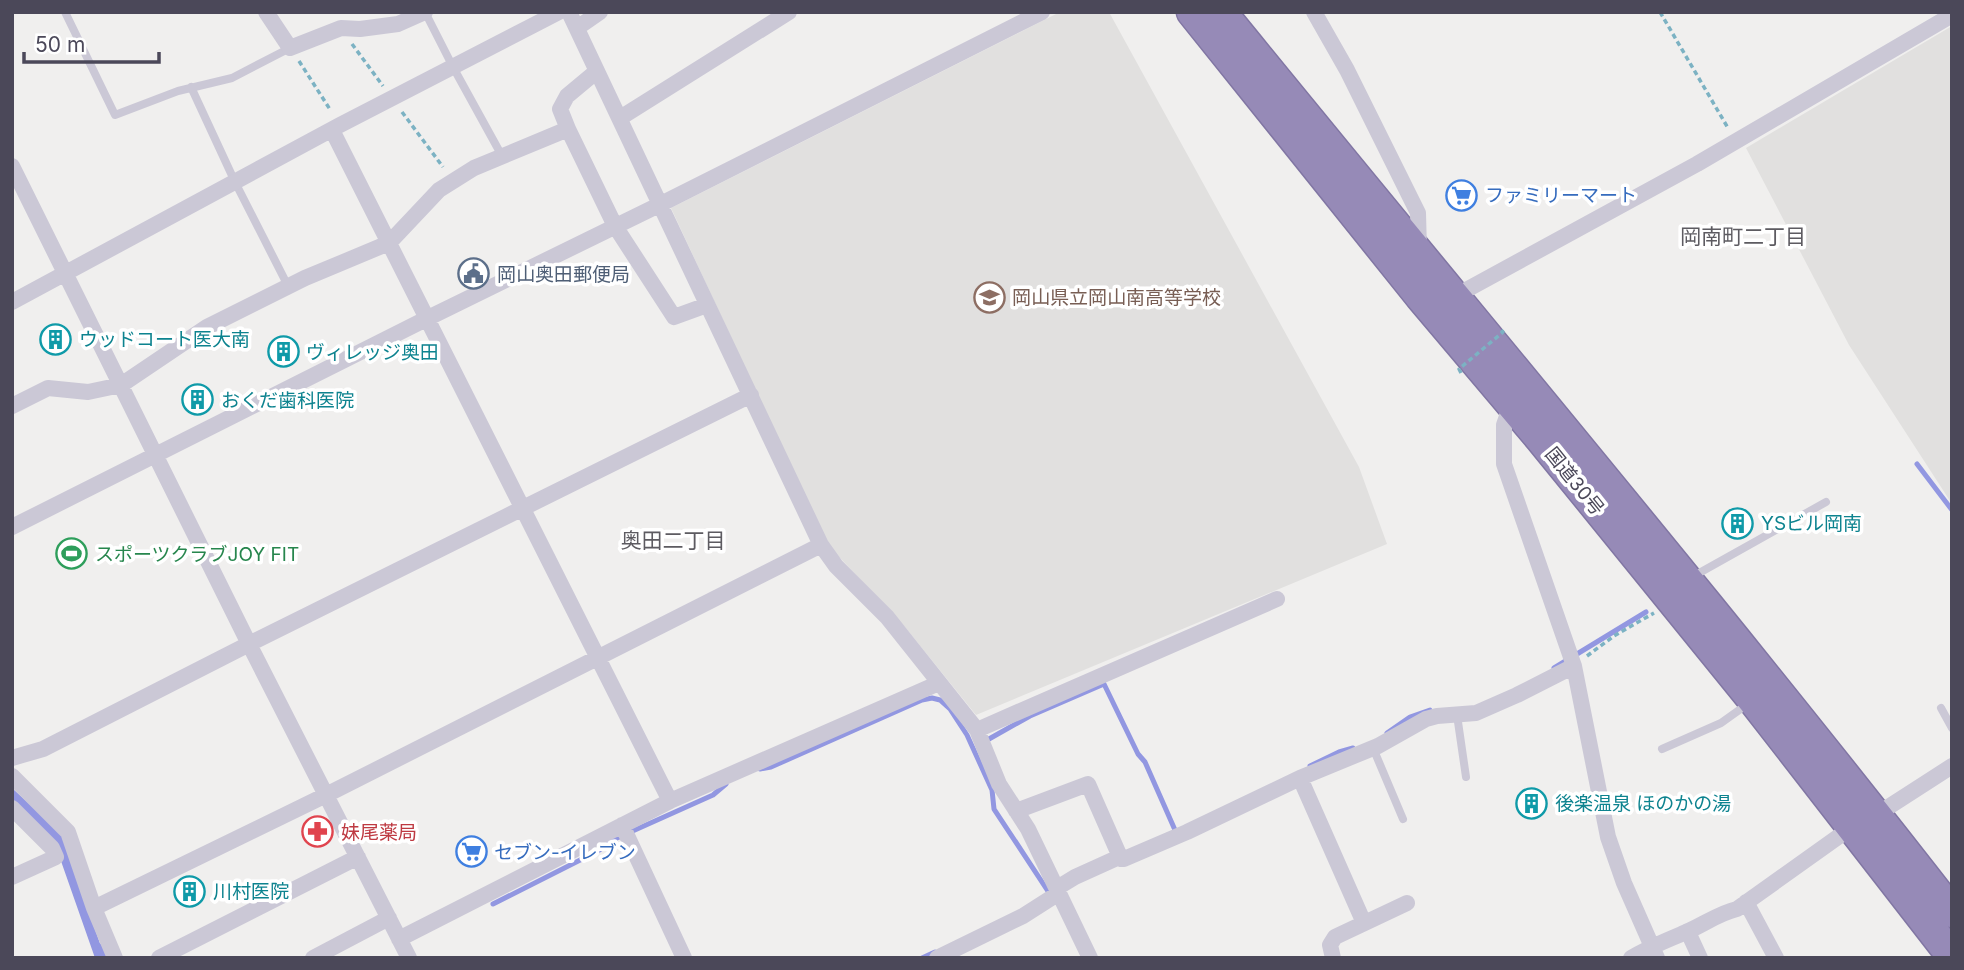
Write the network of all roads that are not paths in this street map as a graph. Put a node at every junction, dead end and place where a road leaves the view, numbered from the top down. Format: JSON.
{"nodes":[{"id":1,"x":65,"y":12,"type":"edge"},
{"id":2,"x":266,"y":12,"type":"edge"},
{"id":3,"x":425,"y":12,"type":"edge"},
{"id":4,"x":559,"y":12,"type":"edge"},
{"id":5,"x":569,"y":12,"type":"edge"},
{"id":6,"x":600,"y":12,"type":"edge"},
{"id":7,"x":789,"y":12,"type":"edge"},
{"id":8,"x":1042,"y":12,"type":"edge"},
{"id":9,"x":1192,"y":12,"type":"edge"},
{"id":10,"x":1221,"y":12,"type":"edge"},
{"id":11,"x":1314,"y":12,"type":"edge"},
{"id":12,"x":1952,"y":15,"type":"edge"},
{"id":13,"x":1019,"y":17,"type":"edge"},
{"id":14,"x":577,"y":28,"type":"junction"},
{"id":15,"x":290,"y":48,"type":"junction"},
{"id":16,"x":453,"y":67,"type":"junction"},
{"id":17,"x":597,"y":71,"type":"junction"},
{"id":18,"x":191,"y":88,"type":"junction"},
{"id":19,"x":620,"y":118,"type":"junction"},
{"id":20,"x":336,"y":127,"type":"junction"},
{"id":21,"x":568,"y":129,"type":"junction"},
{"id":22,"x":502,"y":156,"type":"junction"},
{"id":23,"x":12,"y":166,"type":"edge"},
{"id":24,"x":235,"y":182,"type":"junction"},
{"id":25,"x":659,"y":205,"type":"junction"},
{"id":26,"x":615,"y":226,"type":"junction"},
{"id":27,"x":389,"y":243,"type":"junction"},
{"id":28,"x":1420,"y":256,"type":"junction"},
{"id":29,"x":64,"y":274,"type":"junction"},
{"id":30,"x":288,"y":286,"type":"junction"},
{"id":31,"x":12,"y":302,"type":"edge"},
{"id":32,"x":707,"y":305,"type":"junction"},
{"id":33,"x":1445,"y":306,"type":"junction"},
{"id":34,"x":428,"y":318,"type":"junction"},
{"id":35,"x":121,"y":386,"type":"junction"},
{"id":36,"x":751,"y":395,"type":"junction"},
{"id":37,"x":1521,"y":397,"type":"junction"},
{"id":38,"x":12,"y":406,"type":"edge"},
{"id":39,"x":157,"y":456,"type":"junction"},
{"id":40,"x":1826,"y":502,"type":"dead end"},
{"id":41,"x":522,"y":508,"type":"junction"},
{"id":42,"x":12,"y":527,"type":"edge"},
{"id":43,"x":821,"y":545,"type":"junction"},
{"id":44,"x":1686,"y":580,"type":"junction"},
{"id":45,"x":1277,"y":599,"type":"dead end"},
{"id":46,"x":249,"y":644,"type":"junction"},
{"id":47,"x":597,"y":657,"type":"junction"},
{"id":48,"x":1572,"y":660,"type":"junction"},
{"id":49,"x":939,"y":683,"type":"junction"},
{"id":50,"x":1941,"y":708,"type":"dead end"},
{"id":51,"x":1771,"y":709,"type":"junction"},
{"id":52,"x":1457,"y":715,"type":"junction"},
{"id":53,"x":1952,"y":729,"type":"edge"},
{"id":54,"x":977,"y":730,"type":"junction"},
{"id":55,"x":1373,"y":748,"type":"junction"},
{"id":56,"x":1662,"y":749,"type":"dead end"},
{"id":57,"x":12,"y":758,"type":"edge"},
{"id":58,"x":1952,"y":766,"type":"edge"},
{"id":59,"x":12,"y":776,"type":"edge"},
{"id":60,"x":1466,"y":777,"type":"dead end"},
{"id":61,"x":1300,"y":778,"type":"junction"},
{"id":62,"x":327,"y":794,"type":"junction"},
{"id":63,"x":670,"y":801,"type":"junction"},
{"id":64,"x":12,"y":808,"type":"edge"},
{"id":65,"x":1016,"y":811,"type":"junction"},
{"id":66,"x":1403,"y":819,"type":"dead end"},
{"id":67,"x":1864,"y":821,"type":"junction"},
{"id":68,"x":625,"y":831,"type":"junction"},
{"id":69,"x":358,"y":857,"type":"junction"},
{"id":70,"x":1121,"y":859,"type":"junction"},
{"id":71,"x":12,"y":877,"type":"edge"},
{"id":72,"x":1058,"y":890,"type":"junction"},
{"id":73,"x":1407,"y":902,"type":"dead end"},
{"id":74,"x":1746,"y":902,"type":"junction"},
{"id":75,"x":94,"y":908,"type":"junction"},
{"id":76,"x":1952,"y":912,"type":"edge"},
{"id":77,"x":389,"y":918,"type":"junction"},
{"id":78,"x":1364,"y":923,"type":"junction"},
{"id":79,"x":1688,"y":932,"type":"junction"},
{"id":80,"x":399,"y":939,"type":"junction"},
{"id":81,"x":1654,"y":952,"type":"edge"},
{"id":82,"x":1942,"y":952,"type":"edge"},
{"id":83,"x":115,"y":958,"type":"edge"},
{"id":84,"x":159,"y":958,"type":"edge"},
{"id":85,"x":313,"y":958,"type":"edge"},
{"id":86,"x":409,"y":958,"type":"edge"},
{"id":87,"x":684,"y":958,"type":"edge"},
{"id":88,"x":937,"y":958,"type":"edge"},
{"id":89,"x":1090,"y":958,"type":"edge"},
{"id":90,"x":1333,"y":958,"type":"edge"},
{"id":91,"x":1631,"y":958,"type":"edge"},
{"id":92,"x":1700,"y":958,"type":"edge"},
{"id":93,"x":1776,"y":958,"type":"edge"}],
"edges":[{"from":1,"to":18,"type":"lane"},
{"from":2,"to":15,"type":"street"},
{"from":3,"to":15,"type":"street"},
{"from":3,"to":16,"type":"lane"},
{"from":4,"to":16,"type":"street"},
{"from":5,"to":14,"type":"street"},
{"from":6,"to":14,"type":"street"},
{"from":7,"to":19,"type":"street"},
{"from":8,"to":13,"type":"street"},
{"from":9,"to":33,"type":"highway","name":"国道30号"},
{"from":10,"to":28,"type":"highway","name":"国道30号"},
{"from":11,"to":28,"type":"street"},
{"from":12,"to":33,"type":"street"},
{"from":13,"to":25,"type":"street"},
{"from":14,"to":17,"type":"street"},
{"from":15,"to":18,"type":"lane"},
{"from":16,"to":20,"type":"street"},
{"from":16,"to":22,"type":"lane"},
{"from":17,"to":19,"type":"street"},
{"from":17,"to":21,"type":"street"},
{"from":18,"to":24,"type":"lane"},
{"from":19,"to":25,"type":"street"},
{"from":20,"to":24,"type":"street"},
{"from":20,"to":27,"type":"street"},
{"from":21,"to":22,"type":"street"},
{"from":21,"to":26,"type":"street"},
{"from":22,"to":27,"type":"street"},
{"from":23,"to":29,"type":"street"},
{"from":24,"to":29,"type":"street"},
{"from":24,"to":30,"type":"lane"},
{"from":25,"to":26,"type":"street"},
{"from":25,"to":32,"type":"street"},
{"from":26,"to":32,"type":"street"},
{"from":26,"to":34,"type":"street"},
{"from":27,"to":30,"type":"street"},
{"from":27,"to":34,"type":"street"},
{"from":28,"to":33,"type":"highway","name":"国道30号"},
{"from":29,"to":31,"type":"street"},
{"from":29,"to":35,"type":"street"},
{"from":30,"to":35,"type":"street"},
{"from":32,"to":36,"type":"street"},
{"from":33,"to":37,"type":"highway","name":"国道30号"},
{"from":34,"to":39,"type":"street"},
{"from":34,"to":41,"type":"street"},
{"from":35,"to":38,"type":"street"},
{"from":35,"to":39,"type":"street"},
{"from":36,"to":41,"type":"street"},
{"from":36,"to":43,"type":"street"},
{"from":37,"to":44,"type":"highway","name":"国道30号"},
{"from":37,"to":48,"type":"street"},
{"from":37,"to":51,"type":"highway","name":"国道30号"},
{"from":39,"to":42,"type":"street"},
{"from":39,"to":46,"type":"street"},
{"from":40,"to":44,"type":"lane"},
{"from":41,"to":46,"type":"street"},
{"from":41,"to":47,"type":"street"},
{"from":43,"to":47,"type":"street"},
{"from":43,"to":49,"type":"street"},
{"from":44,"to":51,"type":"highway","name":"国道30号"},
{"from":45,"to":54,"type":"street"},
{"from":46,"to":57,"type":"street"},
{"from":46,"to":62,"type":"street"},
{"from":47,"to":62,"type":"street"},
{"from":47,"to":63,"type":"street"},
{"from":48,"to":52,"type":"street"},
{"from":48,"to":81,"type":"street"},
{"from":49,"to":54,"type":"street"},
{"from":49,"to":63,"type":"street"},
{"from":50,"to":53,"type":"lane"},
{"from":51,"to":56,"type":"lane"},
{"from":51,"to":67,"type":"highway","name":"国道30号"},
{"from":52,"to":55,"type":"street"},
{"from":52,"to":60,"type":"lane"},
{"from":54,"to":65,"type":"street"},
{"from":55,"to":61,"type":"street"},
{"from":55,"to":66,"type":"lane"},
{"from":58,"to":67,"type":"street"},
{"from":59,"to":75,"type":"street"},
{"from":61,"to":70,"type":"street"},
{"from":61,"to":78,"type":"street"},
{"from":62,"to":69,"type":"street"},
{"from":62,"to":75,"type":"street"},
{"from":63,"to":68,"type":"street"},
{"from":64,"to":71,"type":"street"},
{"from":65,"to":70,"type":"street"},
{"from":65,"to":72,"type":"street"},
{"from":67,"to":74,"type":"street"},
{"from":67,"to":76,"type":"highway","name":"国道30号"},
{"from":67,"to":82,"type":"highway","name":"国道30号"},
{"from":68,"to":80,"type":"street"},
{"from":68,"to":87,"type":"street"},
{"from":69,"to":77,"type":"street"},
{"from":69,"to":84,"type":"street"},
{"from":70,"to":72,"type":"street"},
{"from":72,"to":88,"type":"street"},
{"from":72,"to":89,"type":"street"},
{"from":73,"to":78,"type":"street"},
{"from":74,"to":79,"type":"street"},
{"from":74,"to":93,"type":"street"},
{"from":75,"to":83,"type":"street"},
{"from":77,"to":80,"type":"street"},
{"from":77,"to":85,"type":"street"},
{"from":78,"to":90,"type":"street"},
{"from":79,"to":81,"type":"street"},
{"from":79,"to":92,"type":"street"},
{"from":80,"to":86,"type":"street"},
{"from":81,"to":91,"type":"street"}]}
